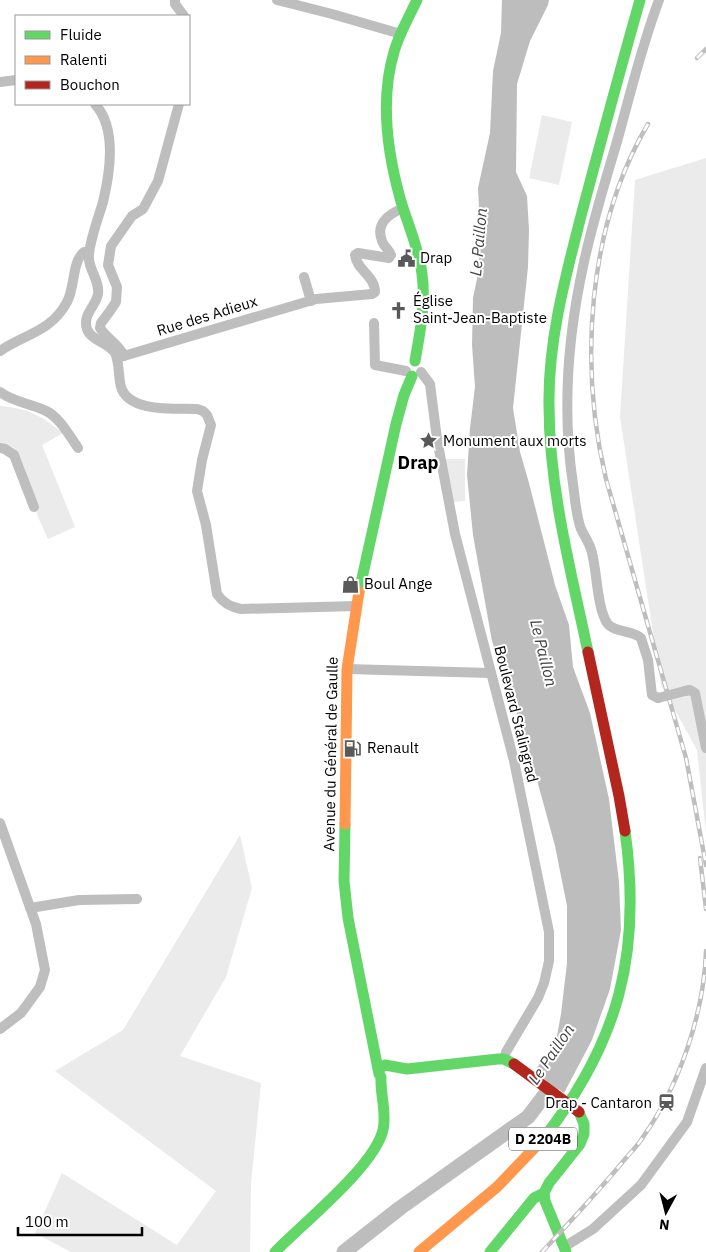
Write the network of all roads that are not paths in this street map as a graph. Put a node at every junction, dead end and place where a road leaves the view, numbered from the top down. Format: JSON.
{"nodes":[{"id":1,"x":175,"y":0,"type":"edge"},
{"id":2,"x":277,"y":0,"type":"edge"},
{"id":3,"x":417,"y":0,"type":"edge"},
{"id":4,"x":640,"y":0,"type":"edge"},
{"id":5,"x":645,"y":0,"type":"edge"},
{"id":6,"x":659,"y":0,"type":"edge"},
{"id":7,"x":183,"y":15,"type":"edge"},
{"id":8,"x":401,"y":34,"type":"junction"},
{"id":9,"x":15,"y":80,"type":"edge"},
{"id":10,"x":0,"y":82,"type":"edge"},
{"id":11,"x":96,"y":105,"type":"edge"},
{"id":12,"x":179,"y":105,"type":"edge"},
{"id":13,"x":403,"y":208,"type":"junction"},
{"id":14,"x":89,"y":252,"type":"junction"},
{"id":15,"x":304,"y":277,"type":"dead end"},
{"id":16,"x":308,"y":302,"type":"junction"},
{"id":17,"x":374,"y":323,"type":"dead end"},
{"id":18,"x":0,"y":351,"type":"edge"},
{"id":19,"x":120,"y":357,"type":"junction"},
{"id":20,"x":413,"y":373,"type":"junction"},
{"id":21,"x":0,"y":392,"type":"edge"},
{"id":22,"x":0,"y":448,"type":"edge"},
{"id":23,"x":78,"y":448,"type":"dead end"},
{"id":24,"x":34,"y":508,"type":"dead end"},
{"id":25,"x":356,"y":606,"type":"junction"},
{"id":26,"x":347,"y":669,"type":"junction"},
{"id":27,"x":490,"y":673,"type":"junction"},
{"id":28,"x":706,"y":748,"type":"edge"},
{"id":29,"x":0,"y":823,"type":"edge"},
{"id":30,"x":137,"y":899,"type":"dead end"},
{"id":31,"x":30,"y":908,"type":"junction"},
{"id":32,"x":623,"y":995,"type":"junction"},
{"id":33,"x":0,"y":1029,"type":"edge"},
{"id":34,"x":509,"y":1062,"type":"junction"},
{"id":35,"x":706,"y":1068,"type":"edge"},
{"id":36,"x":386,"y":1072,"type":"junction"},
{"id":37,"x":544,"y":1193,"type":"junction"},
{"id":38,"x":293,"y":1234,"type":"junction"},
{"id":39,"x":565,"y":1249,"type":"edge"},
{"id":40,"x":275,"y":1252,"type":"edge"},
{"id":41,"x":286,"y":1252,"type":"edge"},
{"id":42,"x":419,"y":1252,"type":"edge"},
{"id":43,"x":430,"y":1252,"type":"edge"},
{"id":44,"x":490,"y":1252,"type":"edge"}],
"edges":[{"from":1,"to":7,"type":"street"},
{"from":2,"to":8,"type":"street"},
{"from":3,"to":8,"type":"main road"},
{"from":4,"to":32,"type":"main road"},
{"from":5,"to":32,"type":"main road"},
{"from":6,"to":28,"type":"street","bridge":true},
{"from":8,"to":13,"type":"main road"},
{"from":9,"to":10,"type":"street"},
{"from":11,"to":14,"type":"street"},
{"from":12,"to":19,"type":"street"},
{"from":13,"to":16,"type":"street","name":"Rue des Adieux"},
{"from":13,"to":20,"type":"main road"},
{"from":14,"to":18,"type":"street"},
{"from":14,"to":19,"type":"street"},
{"from":15,"to":16,"type":"street"},
{"from":16,"to":19,"type":"street","name":"Rue des Adieux"},
{"from":17,"to":20,"type":"street"},
{"from":19,"to":25,"type":"street"},
{"from":20,"to":25,"type":"main road","name":"Avenue du Général de Gaulle"},
{"from":20,"to":27,"type":"street","name":"Boulevard Stalingrad"},
{"from":21,"to":23,"type":"street"},
{"from":22,"to":24,"type":"street"},
{"from":25,"to":26,"type":"main road","name":"Avenue du Général de Gaulle"},
{"from":26,"to":27,"type":"street"},
{"from":26,"to":36,"type":"main road","name":"Avenue du Général de Gaulle"},
{"from":27,"to":34,"type":"street","name":"Boulevard Stalingrad"},
{"from":29,"to":31,"type":"street"},
{"from":30,"to":31,"type":"street"},
{"from":31,"to":33,"type":"street"},
{"from":32,"to":42,"type":"main road","number":"D 2204B"},
{"from":32,"to":43,"type":"main road","number":"D 2204B"},
{"from":34,"to":36,"type":"main road"},
{"from":34,"to":37,"type":"main road","bridge":true},
{"from":35,"to":39,"type":"street"},
{"from":36,"to":38,"type":"main road"},
{"from":37,"to":39,"type":"main road"},
{"from":37,"to":44,"type":"main road"},
{"from":38,"to":40,"type":"main road"},
{"from":38,"to":41,"type":"main road"}]}
